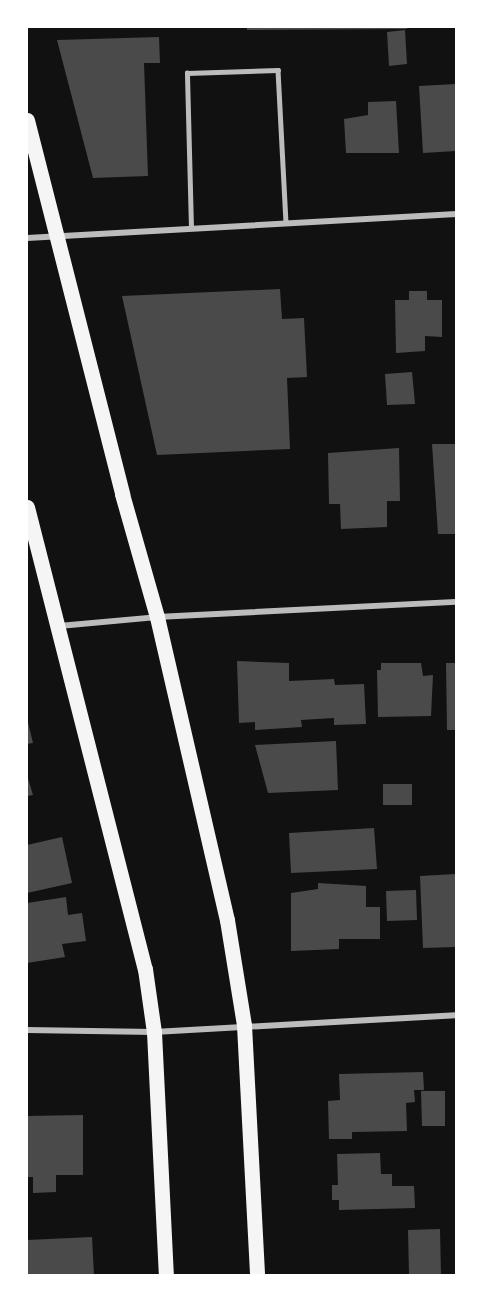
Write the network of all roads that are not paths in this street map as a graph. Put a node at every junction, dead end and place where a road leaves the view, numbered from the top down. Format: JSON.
{"nodes":[{"id":1,"x":27,"y":120,"type":"edge"},
{"id":2,"x":456,"y":214,"type":"edge"},
{"id":3,"x":286,"y":223,"type":"junction"},
{"id":4,"x":191,"y":228,"type":"junction"},
{"id":5,"x":56,"y":235,"type":"junction"},
{"id":6,"x":27,"y":238,"type":"edge"},
{"id":7,"x":27,"y":507,"type":"edge"},
{"id":8,"x":456,"y":602,"type":"edge"},
{"id":9,"x":157,"y":617,"type":"junction"},
{"id":10,"x":58,"y":626,"type":"junction"},
{"id":11,"x":456,"y":1015,"type":"edge"},
{"id":12,"x":244,"y":1025,"type":"junction"},
{"id":13,"x":27,"y":1030,"type":"edge"},
{"id":14,"x":154,"y":1032,"type":"junction"},
{"id":15,"x":166,"y":1275,"type":"edge"},
{"id":16,"x":256,"y":1275,"type":"edge"}],
"edges":[{"from":1,"to":5,"type":"main road"},
{"from":2,"to":3,"type":"street"},
{"from":3,"to":4,"type":"street"},
{"from":3,"to":4,"type":"lane"},
{"from":4,"to":5,"type":"street"},
{"from":5,"to":6,"type":"street"},
{"from":5,"to":9,"type":"main road"},
{"from":7,"to":10,"type":"main road"},
{"from":8,"to":9,"type":"street"},
{"from":9,"to":10,"type":"street"},
{"from":9,"to":12,"type":"main road"},
{"from":10,"to":14,"type":"main road"},
{"from":11,"to":12,"type":"street"},
{"from":12,"to":14,"type":"street"},
{"from":12,"to":16,"type":"main road"},
{"from":13,"to":14,"type":"street"},
{"from":14,"to":15,"type":"main road"}]}
